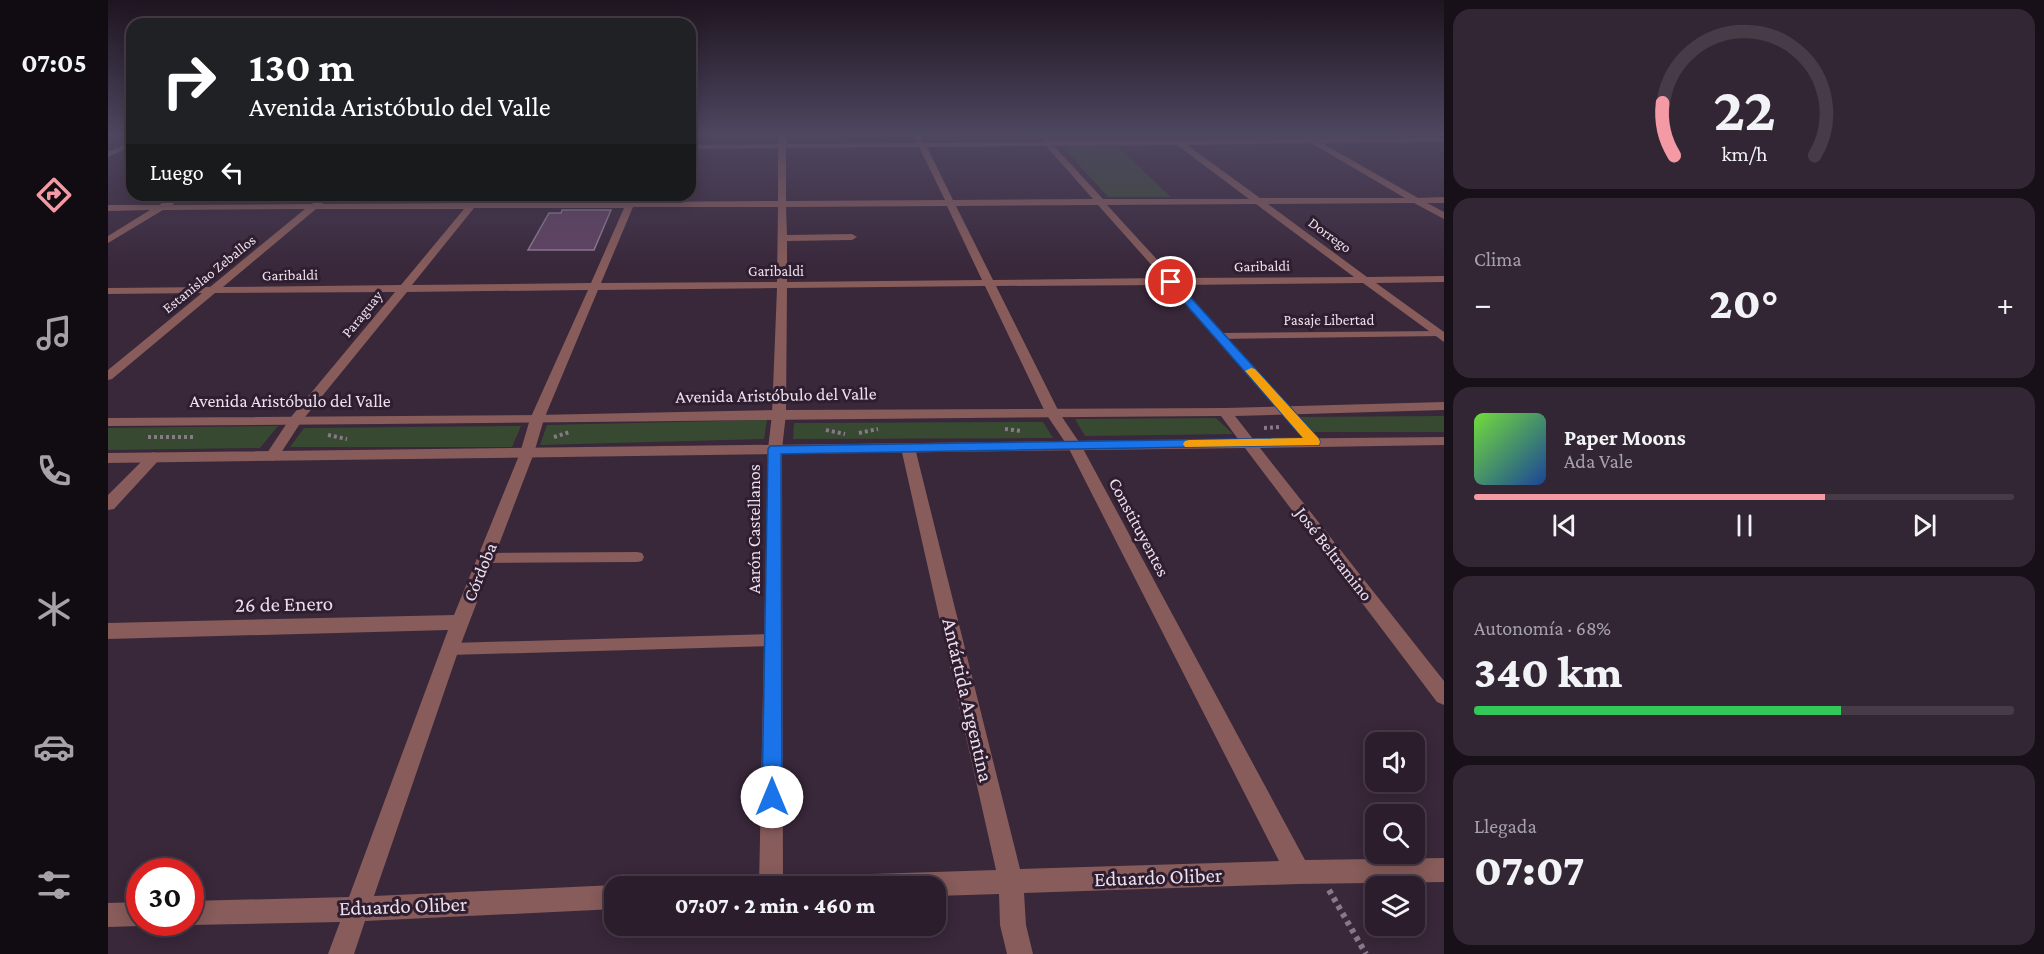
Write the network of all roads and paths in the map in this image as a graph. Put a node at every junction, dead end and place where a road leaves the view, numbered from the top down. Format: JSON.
{"nodes":[{"id":1,"x":783,"y":180,"type":"edge"},
{"id":2,"x":938,"y":180,"type":"edge"},
{"id":3,"x":1081,"y":180,"type":"edge"},
{"id":4,"x":1230,"y":180,"type":"edge"},
{"id":5,"x":1379,"y":180,"type":"edge"},
{"id":6,"x":1415,"y":200,"type":"junction"},
{"id":7,"x":1444,"y":200,"type":"edge"},
{"id":8,"x":172,"y":201,"type":"edge"},
{"id":9,"x":321,"y":201,"type":"edge"},
{"id":10,"x":475,"y":201,"type":"edge"},
{"id":11,"x":605,"y":201,"type":"edge"},
{"id":12,"x":632,"y":201,"type":"edge"},
{"id":13,"x":682,"y":201,"type":"edge"},
{"id":14,"x":1102,"y":202,"type":"junction"},
{"id":15,"x":1260,"y":202,"type":"junction"},
{"id":16,"x":783,"y":203,"type":"junction"},
{"id":17,"x":950,"y":203,"type":"junction"},
{"id":18,"x":471,"y":206,"type":"junction"},
{"id":19,"x":163,"y":207,"type":"junction"},
{"id":20,"x":314,"y":207,"type":"junction"},
{"id":21,"x":108,"y":208,"type":"edge"},
{"id":22,"x":1444,"y":216,"type":"edge"},
{"id":23,"x":852,"y":237,"type":"dead end"},
{"id":24,"x":783,"y":238,"type":"junction"},
{"id":25,"x":108,"y":240,"type":"edge"},
{"id":26,"x":1365,"y":279,"type":"junction"},
{"id":27,"x":1444,"y":279,"type":"edge"},
{"id":28,"x":1171,"y":282,"type":"junction"},
{"id":29,"x":990,"y":284,"type":"junction"},
{"id":30,"x":782,"y":285,"type":"junction"},
{"id":31,"x":593,"y":287,"type":"junction"},
{"id":32,"x":402,"y":289,"type":"junction"},
{"id":33,"x":211,"y":290,"type":"junction"},
{"id":34,"x":108,"y":291,"type":"edge"},
{"id":35,"x":1219,"y":336,"type":"junction"},
{"id":36,"x":1442,"y":336,"type":"edge"},
{"id":37,"x":108,"y":376,"type":"edge"},
{"id":38,"x":1444,"y":406,"type":"edge"},
{"id":39,"x":1286,"y":410,"type":"junction"},
{"id":40,"x":1225,"y":412,"type":"junction"},
{"id":41,"x":779,"y":414,"type":"junction"},
{"id":42,"x":1053,"y":414,"type":"junction"},
{"id":43,"x":537,"y":419,"type":"junction"},
{"id":44,"x":296,"y":420,"type":"junction"},
{"id":45,"x":108,"y":422,"type":"edge"},
{"id":46,"x":884,"y":428,"type":"dead end"},
{"id":47,"x":997,"y":429,"type":"dead end"},
{"id":48,"x":817,"y":430,"type":"dead end"},
{"id":49,"x":574,"y":431,"type":"dead end"},
{"id":50,"x":1024,"y":432,"type":"dead end"},
{"id":51,"x":322,"y":434,"type":"dead end"},
{"id":52,"x":198,"y":436,"type":"dead end"},
{"id":53,"x":137,"y":437,"type":"dead end"},
{"id":54,"x":349,"y":440,"type":"dead end"},
{"id":55,"x":1444,"y":441,"type":"edge"},
{"id":56,"x":1314,"y":442,"type":"junction"},
{"id":57,"x":1249,"y":443,"type":"junction"},
{"id":58,"x":1074,"y":445,"type":"junction"},
{"id":59,"x":529,"y":446,"type":"junction"},
{"id":60,"x":908,"y":448,"type":"junction"},
{"id":61,"x":775,"y":449,"type":"junction"},
{"id":62,"x":272,"y":456,"type":"junction"},
{"id":63,"x":154,"y":457,"type":"junction"},
{"id":64,"x":108,"y":458,"type":"edge"},
{"id":65,"x":108,"y":505,"type":"edge"},
{"id":66,"x":638,"y":557,"type":"dead end"},
{"id":67,"x":486,"y":558,"type":"junction"},
{"id":68,"x":460,"y":622,"type":"junction"},
{"id":69,"x":108,"y":631,"type":"edge"},
{"id":70,"x":773,"y":640,"type":"junction"},
{"id":71,"x":450,"y":649,"type":"junction"},
{"id":72,"x":1444,"y":696,"type":"edge"},
{"id":73,"x":1444,"y":870,"type":"edge"},
{"id":74,"x":1308,"y":872,"type":"junction"},
{"id":75,"x":771,"y":876,"type":"edge"},
{"id":76,"x":1011,"y":882,"type":"junction"},
{"id":77,"x":946,"y":884,"type":"edge"},
{"id":78,"x":604,"y":898,"type":"edge"},
{"id":79,"x":358,"y":909,"type":"junction"},
{"id":80,"x":204,"y":913,"type":"edge"},
{"id":81,"x":126,"y":914,"type":"edge"},
{"id":82,"x":108,"y":915,"type":"edge"},
{"id":83,"x":341,"y":954,"type":"edge"},
{"id":84,"x":1020,"y":954,"type":"edge"},
{"id":85,"x":1366,"y":954,"type":"edge"}],
"edges":[{"from":1,"to":16,"type":"street","name":"Aarón Castellanos"},
{"from":2,"to":17,"type":"street","name":"Constituyentes"},
{"from":3,"to":14,"type":"street"},
{"from":4,"to":15,"type":"street","name":"Dorrego"},
{"from":5,"to":6,"type":"street"},
{"from":6,"to":7,"type":"street"},
{"from":6,"to":15,"type":"street"},
{"from":6,"to":22,"type":"street"},
{"from":8,"to":19,"type":"street"},
{"from":9,"to":20,"type":"street","name":"Estanislao Zeballos"},
{"from":10,"to":18,"type":"street","name":"Paraguay"},
{"from":11,"to":18,"type":"street"},
{"from":12,"to":31,"type":"street","name":"Córdoba"},
{"from":13,"to":16,"type":"street"},
{"from":14,"to":15,"type":"street"},
{"from":14,"to":17,"type":"street"},
{"from":14,"to":28,"type":"street"},
{"from":15,"to":26,"type":"street","name":"Dorrego"},
{"from":16,"to":17,"type":"street"},
{"from":16,"to":24,"type":"street","name":"Aarón Castellanos"},
{"from":17,"to":29,"type":"street","name":"Constituyentes"},
{"from":18,"to":20,"type":"street"},
{"from":18,"to":32,"type":"street","name":"Paraguay"},
{"from":19,"to":20,"type":"street"},
{"from":19,"to":21,"type":"street"},
{"from":19,"to":25,"type":"street"},
{"from":20,"to":33,"type":"street","name":"Estanislao Zeballos"},
{"from":23,"to":24,"type":"street"},
{"from":24,"to":30,"type":"street","name":"Aarón Castellanos"},
{"from":26,"to":27,"type":"street","name":"Garibaldi"},
{"from":26,"to":28,"type":"street","name":"Garibaldi"},
{"from":26,"to":36,"type":"street","name":"Dorrego"},
{"from":28,"to":29,"type":"street","name":"Garibaldi"},
{"from":28,"to":35,"type":"street"},
{"from":29,"to":30,"type":"street","name":"Garibaldi"},
{"from":29,"to":42,"type":"street","name":"Constituyentes"},
{"from":30,"to":31,"type":"street","name":"Garibaldi"},
{"from":30,"to":41,"type":"street","name":"Aarón Castellanos"},
{"from":31,"to":32,"type":"street","name":"Garibaldi"},
{"from":31,"to":43,"type":"street","name":"Córdoba"},
{"from":32,"to":33,"type":"street","name":"Garibaldi"},
{"from":32,"to":44,"type":"street","name":"Paraguay"},
{"from":33,"to":34,"type":"street","name":"Garibaldi"},
{"from":33,"to":37,"type":"street","name":"Estanislao Zeballos"},
{"from":35,"to":36,"type":"lane","name":"Pasaje Libertad"},
{"from":35,"to":39,"type":"street"},
{"from":38,"to":39,"type":"street","name":"Avenida Aristóbulo del Valle"},
{"from":39,"to":40,"type":"street","name":"Avenida Aristóbulo del Valle"},
{"from":39,"to":56,"type":"street"},
{"from":40,"to":42,"type":"street","name":"Avenida Aristóbulo del Valle"},
{"from":40,"to":57,"type":"street","name":"José Beltramino"},
{"from":41,"to":42,"type":"street","name":"Avenida Aristóbulo del Valle"},
{"from":41,"to":43,"type":"street","name":"Avenida Aristóbulo del Valle"},
{"from":41,"to":61,"type":"street","name":"Aarón Castellanos"},
{"from":42,"to":58,"type":"street","name":"Constituyentes"},
{"from":43,"to":44,"type":"street","name":"Avenida Aristóbulo del Valle"},
{"from":43,"to":59,"type":"street","name":"Córdoba"},
{"from":44,"to":45,"type":"street","name":"Avenida Aristóbulo del Valle"},
{"from":44,"to":62,"type":"street","name":"Paraguay"},
{"from":46,"to":48,"type":"path"},
{"from":47,"to":50,"type":"path"},
{"from":49,"to":59,"type":"path"},
{"from":51,"to":54,"type":"path"},
{"from":52,"to":53,"type":"path"},
{"from":55,"to":56,"type":"street"},
{"from":56,"to":57,"type":"street"},
{"from":57,"to":58,"type":"street"},
{"from":57,"to":72,"type":"street","name":"José Beltramino"},
{"from":58,"to":60,"type":"street"},
{"from":58,"to":74,"type":"street","name":"Constituyentes"},
{"from":59,"to":61,"type":"street"},
{"from":59,"to":62,"type":"street"},
{"from":59,"to":67,"type":"street","name":"Córdoba"},
{"from":60,"to":61,"type":"street"},
{"from":60,"to":76,"type":"street","name":"Antártida Argentina"},
{"from":61,"to":70,"type":"street","name":"Aarón Castellanos"},
{"from":62,"to":63,"type":"street"},
{"from":63,"to":64,"type":"street"},
{"from":63,"to":65,"type":"street"},
{"from":66,"to":67,"type":"lane"},
{"from":67,"to":68,"type":"street","name":"Córdoba"},
{"from":68,"to":69,"type":"street","name":"26 de Enero"},
{"from":68,"to":71,"type":"street","name":"Córdoba"},
{"from":70,"to":71,"type":"lane"},
{"from":70,"to":75,"type":"street","name":"Aarón Castellanos"},
{"from":71,"to":79,"type":"street","name":"Córdoba"},
{"from":73,"to":74,"type":"street","name":"Eduardo Oliber"},
{"from":74,"to":76,"type":"street","name":"Eduardo Oliber"},
{"from":74,"to":85,"type":"path"},
{"from":76,"to":77,"type":"street","name":"Eduardo Oliber"},
{"from":76,"to":84,"type":"street","name":"Antártida Argentina"},
{"from":78,"to":79,"type":"street","name":"Eduardo Oliber"},
{"from":79,"to":80,"type":"street","name":"Eduardo Oliber"},
{"from":79,"to":83,"type":"street","name":"Córdoba"},
{"from":81,"to":82,"type":"street"}]}
